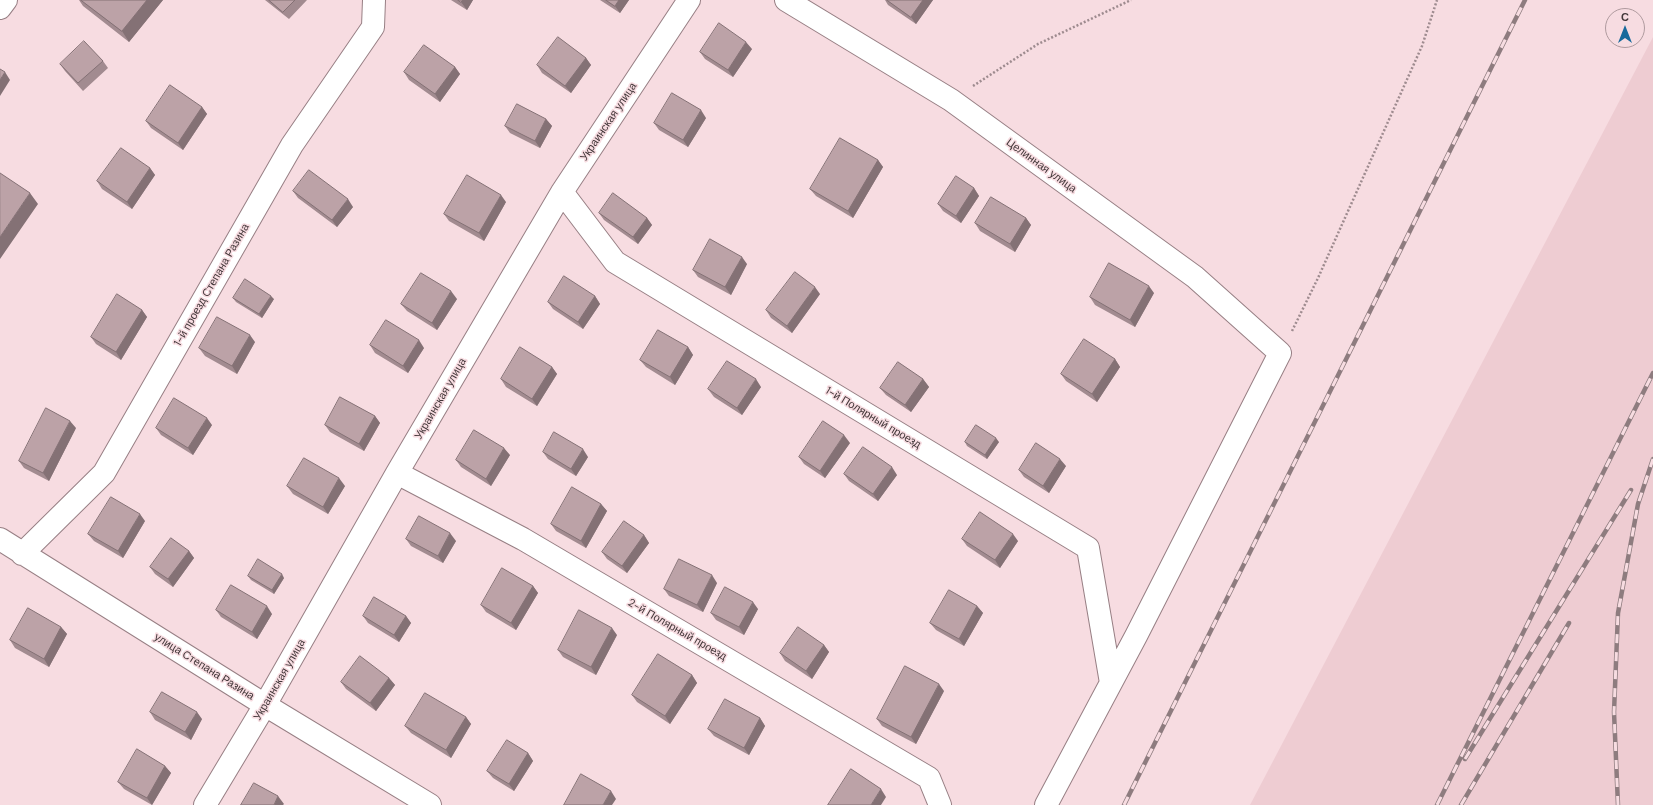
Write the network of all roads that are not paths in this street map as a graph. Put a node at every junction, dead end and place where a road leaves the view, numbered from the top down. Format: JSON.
{"nodes":[{"id":1,"x":6,"y":0,"type":"edge"},
{"id":2,"x":374,"y":0,"type":"edge"},
{"id":3,"x":689,"y":0,"type":"edge"},
{"id":4,"x":786,"y":0,"type":"edge"},
{"id":5,"x":0,"y":8,"type":"edge"},
{"id":6,"x":562,"y":192,"type":"junction"},
{"id":7,"x":397,"y":473,"type":"junction"},
{"id":8,"x":0,"y":539,"type":"edge"},
{"id":9,"x":22,"y":554,"type":"junction"},
{"id":10,"x":1111,"y":684,"type":"junction"},
{"id":11,"x":265,"y":705,"type":"junction"},
{"id":12,"x":205,"y":805,"type":"edge"},
{"id":13,"x":430,"y":805,"type":"edge"},
{"id":14,"x":940,"y":805,"type":"edge"},
{"id":15,"x":1046,"y":805,"type":"edge"}],
"edges":[{"from":1,"to":5,"type":"street"},
{"from":2,"to":9,"type":"street","name":"1-й проезд Степана Разина"},
{"from":3,"to":6,"type":"street","name":"Украинская улица"},
{"from":4,"to":10,"type":"street","name":"Целинная улица"},
{"from":6,"to":7,"type":"street","name":"Украинская улица"},
{"from":6,"to":10,"type":"street","name":"1-й Полярный проезд"},
{"from":7,"to":11,"type":"street","name":"Украинская улица"},
{"from":7,"to":14,"type":"street","name":"2-й Полярный проезд"},
{"from":8,"to":9,"type":"street","name":"улица Степана Разина"},
{"from":9,"to":11,"type":"street","name":"улица Степана Разина"},
{"from":10,"to":15,"type":"street"},
{"from":11,"to":12,"type":"street","name":"Украинская улица"},
{"from":11,"to":13,"type":"street","name":"улица Степана Разина"}]}
